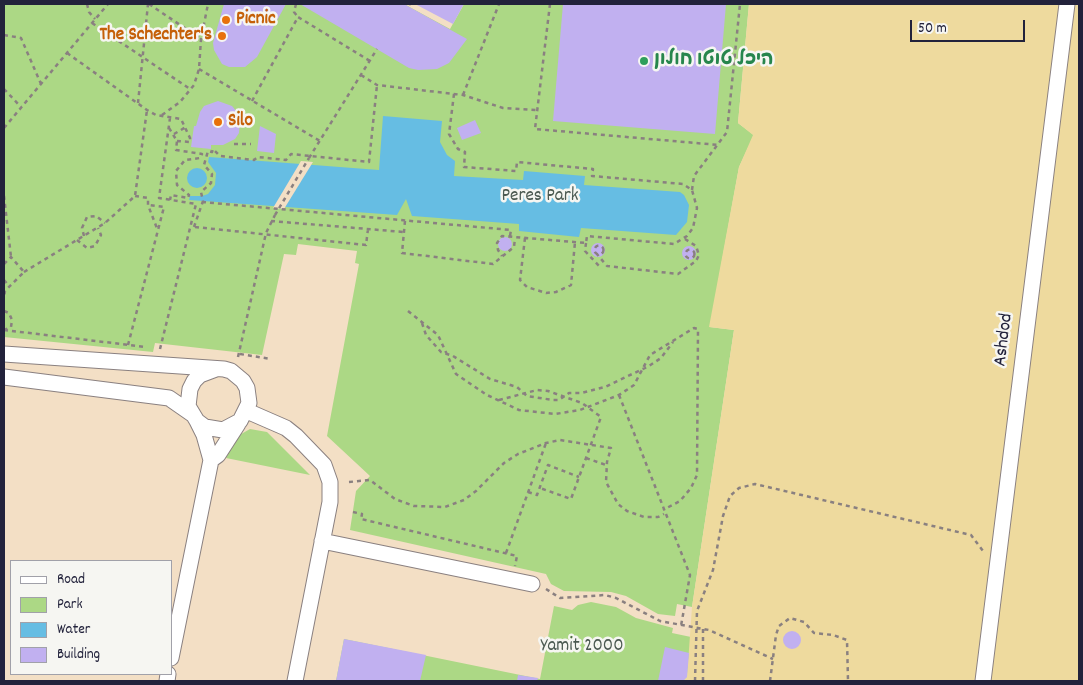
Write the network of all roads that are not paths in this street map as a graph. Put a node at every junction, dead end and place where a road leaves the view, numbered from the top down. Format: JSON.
{"nodes":[{"id":1,"x":1067,"y":4,"type":"edge"},
{"id":2,"x":4,"y":354,"type":"edge"},
{"id":3,"x":216,"y":369,"type":"junction"},
{"id":4,"x":4,"y":377,"type":"edge"},
{"id":5,"x":243,"y":416,"type":"junction"},
{"id":6,"x":194,"y":418,"type":"junction"},
{"id":7,"x":211,"y":460,"type":"junction"},
{"id":8,"x":322,"y":540,"type":"junction"},
{"id":9,"x":538,"y":584,"type":"road end"},
{"id":10,"x":172,"y":653,"type":"edge"},
{"id":11,"x":295,"y":681,"type":"edge"},
{"id":12,"x":983,"y":681,"type":"edge"}],
"edges":[{"from":1,"to":12,"type":"street","name":"Ashdod"},
{"from":2,"to":3,"type":"street"},
{"from":3,"to":5,"type":"street"},
{"from":3,"to":6,"type":"street"},
{"from":4,"to":6,"type":"street"},
{"from":5,"to":6,"type":"street"},
{"from":5,"to":7,"type":"street"},
{"from":5,"to":8,"type":"street"},
{"from":6,"to":7,"type":"street"},
{"from":7,"to":10,"type":"street"},
{"from":8,"to":9,"type":"street"},
{"from":8,"to":11,"type":"street"}]}
